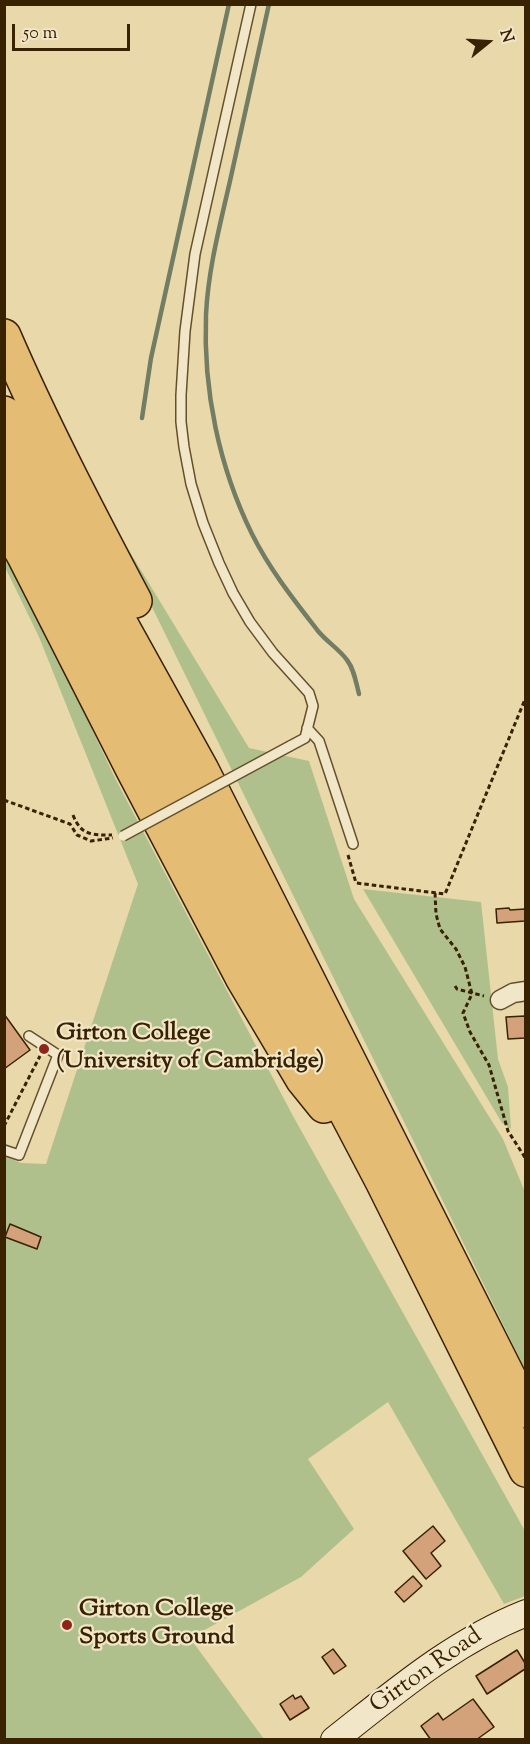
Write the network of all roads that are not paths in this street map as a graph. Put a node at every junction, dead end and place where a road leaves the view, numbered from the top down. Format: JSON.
{"nodes":[{"id":1,"x":251,"y":4,"type":"edge"},
{"id":2,"x":4,"y":336,"type":"edge"},
{"id":3,"x":4,"y":412,"type":"edge"},
{"id":4,"x":4,"y":467,"type":"edge"},
{"id":5,"x":4,"y":520,"type":"edge"},
{"id":6,"x":307,"y":728,"type":"junction"},
{"id":7,"x":202,"y":770,"type":"junction"},
{"id":8,"x":123,"y":836,"type":"road end"},
{"id":9,"x":350,"y":847,"type":"road end"},
{"id":10,"x":525,"y":991,"type":"edge"},
{"id":11,"x":500,"y":1000,"type":"dead end"},
{"id":12,"x":29,"y":1036,"type":"dead end"},
{"id":13,"x":4,"y":1150,"type":"edge"},
{"id":14,"x":382,"y":1181,"type":"junction"},
{"id":15,"x":525,"y":1411,"type":"edge"},
{"id":16,"x":525,"y":1470,"type":"edge"},
{"id":17,"x":521,"y":1615,"type":"edge"},
{"id":18,"x":334,"y":1740,"type":"edge"}],
"edges":[{"from":1,"to":6,"type":"lane"},
{"from":2,"to":7,"type":"highway"},
{"from":3,"to":7,"type":"highway"},
{"from":4,"to":14,"type":"highway"},
{"from":5,"to":14,"type":"highway"},
{"from":6,"to":8,"type":"lane","bridge":true},
{"from":6,"to":9,"type":"lane"},
{"from":7,"to":15,"type":"highway"},
{"from":10,"to":11,"type":"street"},
{"from":12,"to":13,"type":"lane"},
{"from":14,"to":16,"type":"highway"},
{"from":17,"to":18,"type":"street","name":"Girton Road"}]}
